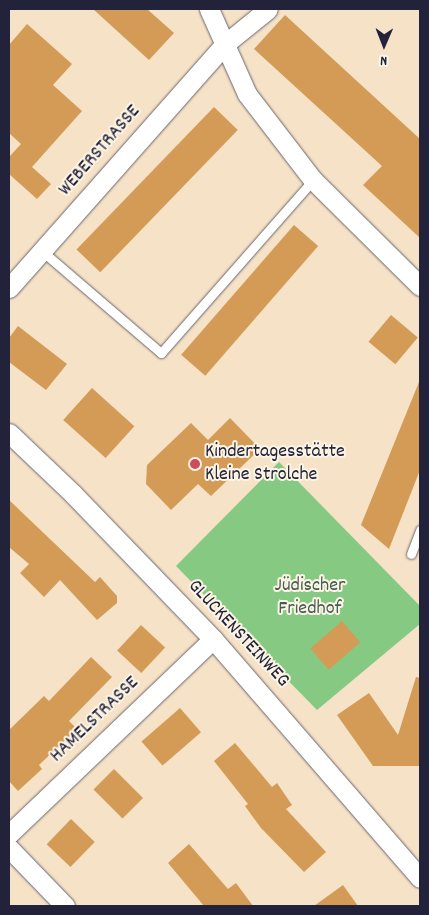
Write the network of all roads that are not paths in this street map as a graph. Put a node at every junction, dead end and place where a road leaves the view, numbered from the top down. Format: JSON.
{"nodes":[{"id":1,"x":209,"y":9,"type":"edge"},
{"id":2,"x":268,"y":9,"type":"edge"},
{"id":3,"x":225,"y":44,"type":"junction"},
{"id":4,"x":313,"y":180,"type":"junction"},
{"id":5,"x":42,"y":251,"type":"junction"},
{"id":6,"x":420,"y":286,"type":"edge"},
{"id":7,"x":9,"y":288,"type":"edge"},
{"id":8,"x":9,"y":433,"type":"edge"},
{"id":9,"x":420,"y":530,"type":"edge"},
{"id":10,"x":411,"y":554,"type":"dead end"},
{"id":11,"x":213,"y":639,"type":"junction"},
{"id":12,"x":9,"y":834,"type":"edge"},
{"id":13,"x":9,"y":848,"type":"edge"},
{"id":14,"x":420,"y":878,"type":"edge"},
{"id":15,"x":65,"y":906,"type":"edge"}],
"edges":[{"from":1,"to":3,"type":"street"},
{"from":2,"to":3,"type":"street","name":"WEBERSTRASSE"},
{"from":3,"to":4,"type":"street"},
{"from":3,"to":5,"type":"street","name":"WEBERSTRASSE"},
{"from":4,"to":5,"type":"lane"},
{"from":4,"to":6,"type":"street"},
{"from":5,"to":7,"type":"street","name":"WEBERSTRASSE"},
{"from":8,"to":11,"type":"street","name":"GLUCKENSTEINWEG"},
{"from":9,"to":10,"type":"lane"},
{"from":11,"to":12,"type":"street","name":"HAMELSTRASSE"},
{"from":11,"to":14,"type":"street","name":"GLUCKENSTEINWEG"},
{"from":13,"to":15,"type":"street"}]}
